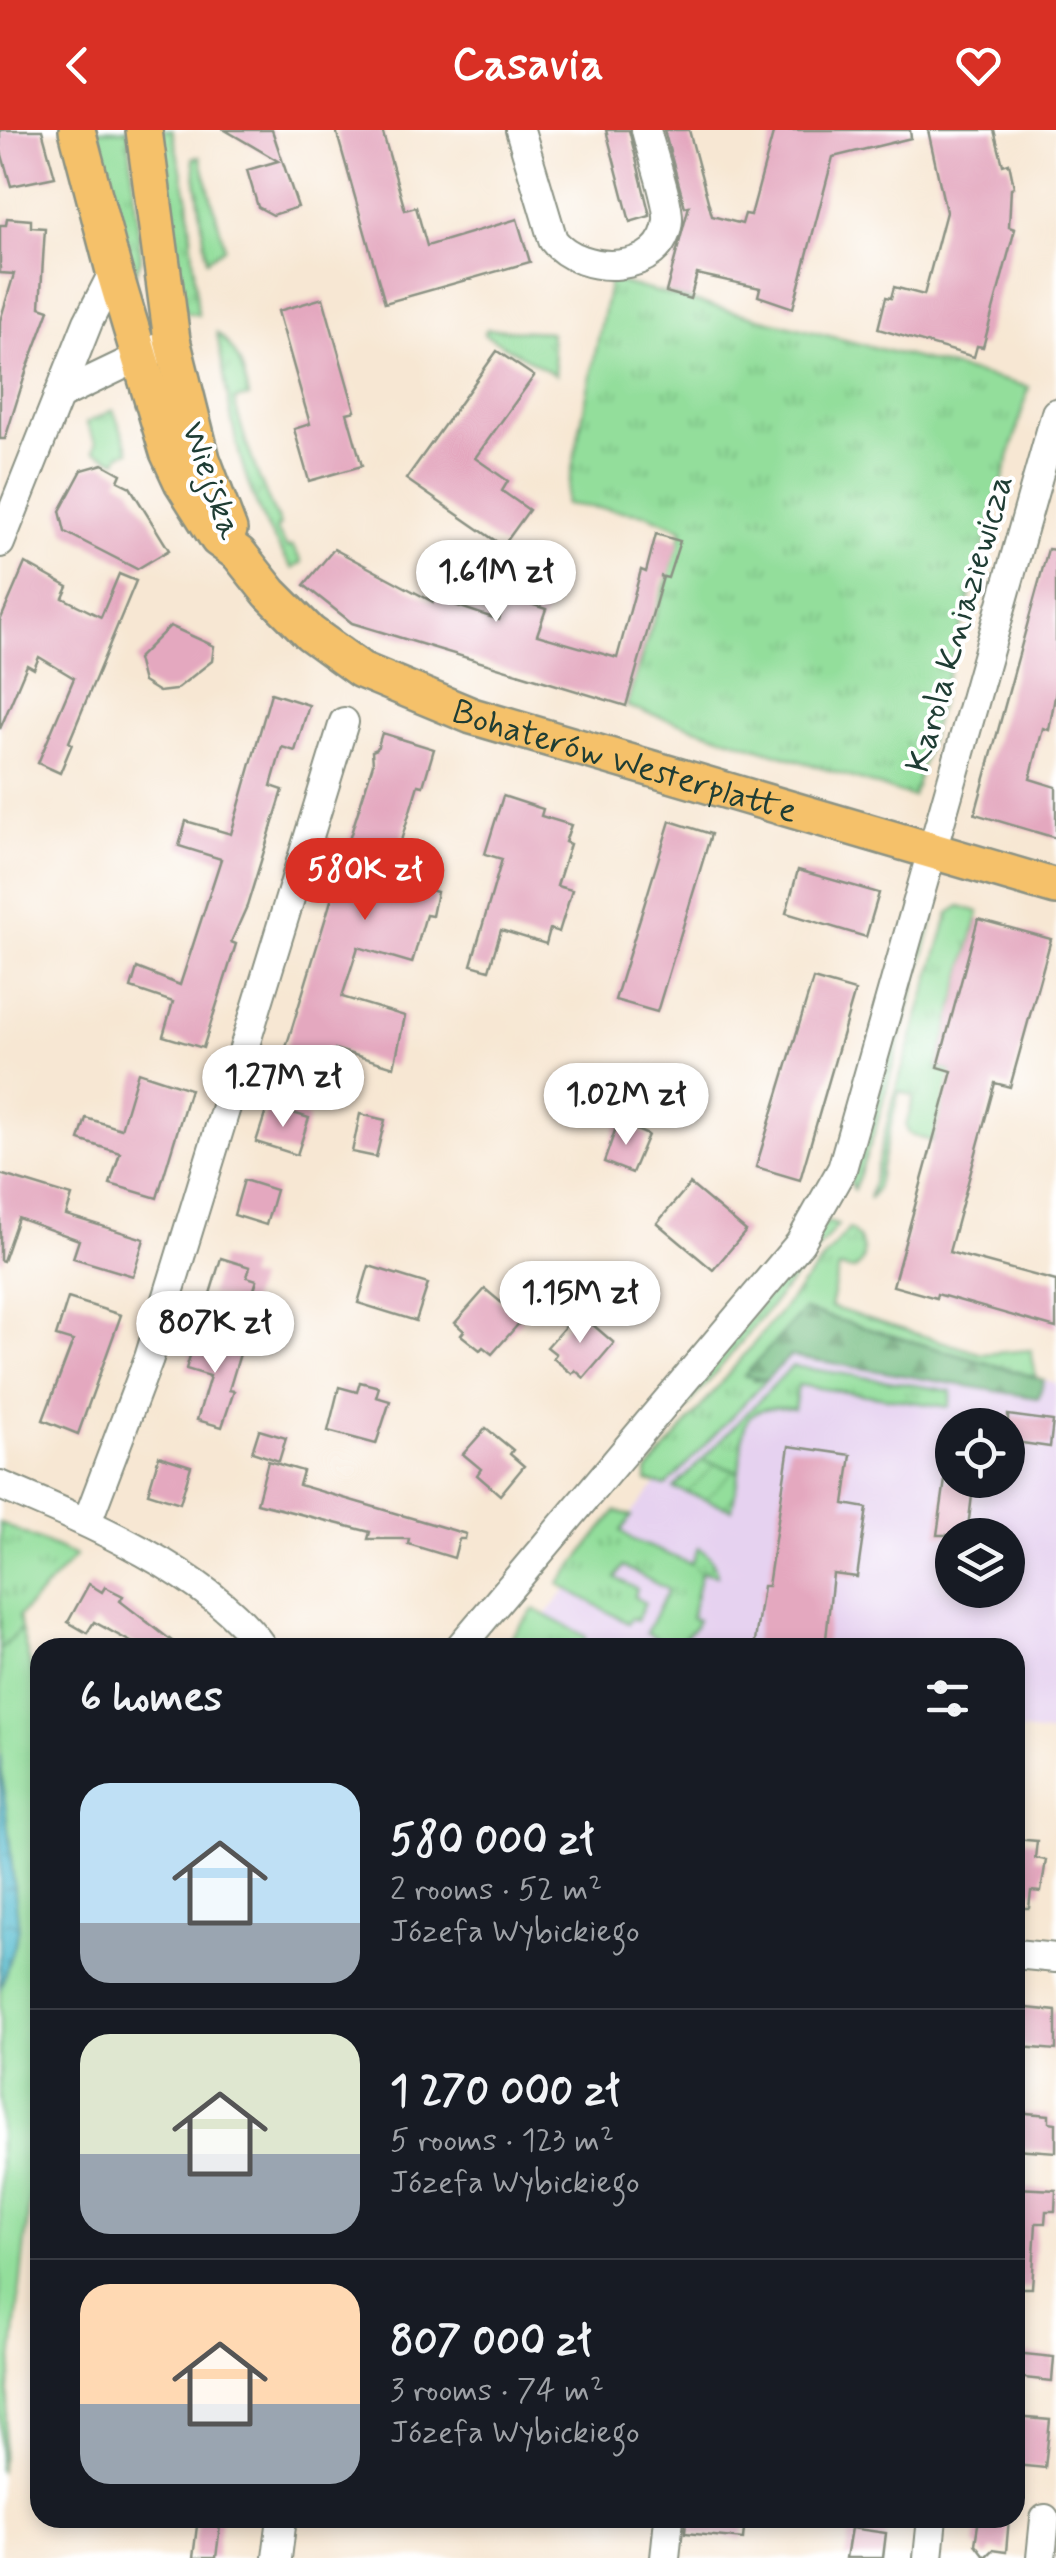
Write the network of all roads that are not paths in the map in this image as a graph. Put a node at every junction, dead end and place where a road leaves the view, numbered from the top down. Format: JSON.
{"nodes":[{"id":1,"x":77,"y":130,"type":"edge"},
{"id":2,"x":144,"y":130,"type":"edge"},
{"id":3,"x":520,"y":130,"type":"edge"},
{"id":4,"x":646,"y":130,"type":"edge"},
{"id":5,"x":114,"y":271,"type":"junction"},
{"id":6,"x":172,"y":340,"type":"junction"},
{"id":7,"x":140,"y":358,"type":"junction"},
{"id":8,"x":58,"y":396,"type":"junction"},
{"id":9,"x":1056,"y":413,"type":"edge"},
{"id":10,"x":0,"y":543,"type":"edge"},
{"id":11,"x":238,"y":554,"type":"junction"},
{"id":12,"x":344,"y":722,"type":"dead end"},
{"id":13,"x":932,"y":853,"type":"junction"},
{"id":14,"x":1056,"y":888,"type":"edge"},
{"id":15,"x":0,"y":1486,"type":"edge"},
{"id":16,"x":88,"y":1522,"type":"junction"},
{"id":17,"x":254,"y":1638,"type":"edge"},
{"id":18,"x":467,"y":1638,"type":"edge"},
{"id":19,"x":1025,"y":1955,"type":"edge"},
{"id":20,"x":1056,"y":1958,"type":"edge"},
{"id":21,"x":1046,"y":2520,"type":"dead end"},
{"id":22,"x":281,"y":2528,"type":"edge"},
{"id":23,"x":669,"y":2528,"type":"edge"},
{"id":24,"x":931,"y":2528,"type":"edge"},
{"id":25,"x":277,"y":2558,"type":"edge"},
{"id":26,"x":665,"y":2558,"type":"edge"},
{"id":27,"x":928,"y":2558,"type":"edge"},
{"id":28,"x":1041,"y":2558,"type":"edge"}],
"edges":[{"from":1,"to":5,"type":"main road","name":"Wiejska"},
{"from":2,"to":6,"type":"main road","name":"Wiejska"},
{"from":3,"to":4,"type":"street"},
{"from":5,"to":7,"type":"main road","name":"Wiejska"},
{"from":5,"to":8,"type":"street"},
{"from":6,"to":7,"type":"street"},
{"from":6,"to":11,"type":"main road","name":"Wiejska"},
{"from":7,"to":8,"type":"street"},
{"from":7,"to":11,"type":"main road","name":"Wiejska"},
{"from":8,"to":10,"type":"street"},
{"from":9,"to":13,"type":"street","name":"Karola Kniaziewicza"},
{"from":11,"to":13,"type":"main road","name":"Bohaterów Westerplatte"},
{"from":12,"to":16,"type":"street"},
{"from":13,"to":14,"type":"main road","name":"Bohaterów Westerplatte"},
{"from":13,"to":18,"type":"street","name":"Karola Kniaziewicza"},
{"from":15,"to":16,"type":"street"},
{"from":16,"to":17,"type":"street"},
{"from":19,"to":20,"type":"street"},
{"from":21,"to":28,"type":"street"},
{"from":22,"to":25,"type":"street"},
{"from":23,"to":26,"type":"street"},
{"from":24,"to":27,"type":"street"}]}
